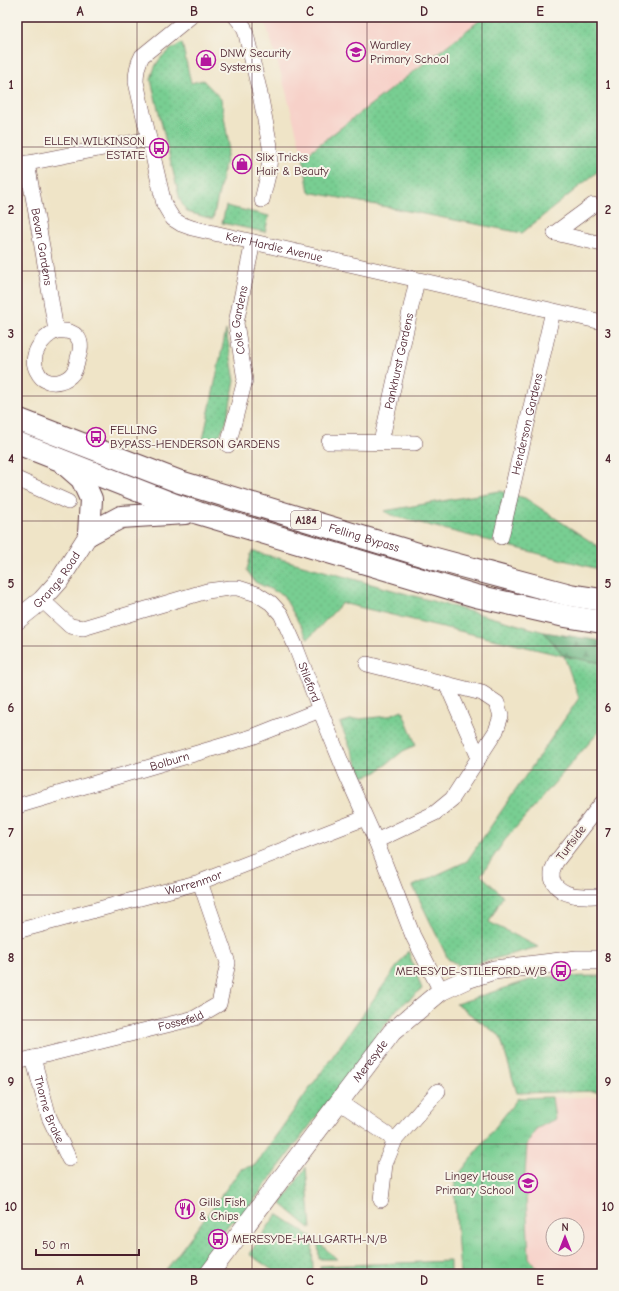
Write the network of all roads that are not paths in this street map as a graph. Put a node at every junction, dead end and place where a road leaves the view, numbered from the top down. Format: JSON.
{"nodes":[{"id":1,"x":190,"y":17,"type":"edge"},
{"id":2,"x":236,"y":17,"type":"edge"},
{"id":3,"x":149,"y":139,"type":"junction"},
{"id":4,"x":22,"y":164,"type":"edge"},
{"id":5,"x":262,"y":200,"type":"dead end"},
{"id":6,"x":593,"y":204,"type":"dead end"},
{"id":7,"x":254,"y":242,"type":"junction"},
{"id":8,"x":602,"y":244,"type":"edge"},
{"id":9,"x":417,"y":280,"type":"junction"},
{"id":10,"x":553,"y":311,"type":"junction"},
{"id":11,"x":602,"y":322,"type":"edge"},
{"id":12,"x":56,"y":331,"type":"dead end"},
{"id":13,"x":17,"y":419,"type":"edge"},
{"id":14,"x":329,"y":442,"type":"dead end"},
{"id":15,"x":381,"y":442,"type":"junction"},
{"id":16,"x":17,"y":443,"type":"edge"},
{"id":17,"x":416,"y":443,"type":"dead end"},
{"id":18,"x":228,"y":445,"type":"dead end"},
{"id":19,"x":60,"y":460,"type":"junction"},
{"id":20,"x":17,"y":479,"type":"edge"},
{"id":21,"x":68,"y":502,"type":"dead end"},
{"id":22,"x":198,"y":512,"type":"junction"},
{"id":23,"x":89,"y":534,"type":"junction"},
{"id":24,"x":501,"y":537,"type":"dead end"},
{"id":25,"x":42,"y":600,"type":"junction"},
{"id":26,"x":602,"y":600,"type":"edge"},
{"id":27,"x":17,"y":620,"type":"edge"},
{"id":28,"x":602,"y":622,"type":"edge"},
{"id":29,"x":367,"y":664,"type":"dead end"},
{"id":30,"x":447,"y":684,"type":"junction"},
{"id":31,"x":320,"y":710,"type":"junction"},
{"id":32,"x":479,"y":758,"type":"junction"},
{"id":33,"x":602,"y":802,"type":"edge"},
{"id":34,"x":17,"y":806,"type":"edge"},
{"id":35,"x":365,"y":818,"type":"junction"},
{"id":36,"x":376,"y":841,"type":"junction"},
{"id":37,"x":200,"y":882,"type":"junction"},
{"id":38,"x":602,"y":896,"type":"edge"},
{"id":39,"x":17,"y":931,"type":"edge"},
{"id":40,"x":602,"y":960,"type":"edge"},
{"id":41,"x":441,"y":991,"type":"junction"},
{"id":42,"x":33,"y":1058,"type":"junction"},
{"id":43,"x":17,"y":1062,"type":"edge"},
{"id":44,"x":438,"y":1091,"type":"dead end"},
{"id":45,"x":339,"y":1102,"type":"junction"},
{"id":46,"x":395,"y":1140,"type":"junction"},
{"id":47,"x":69,"y":1159,"type":"dead end"},
{"id":48,"x":381,"y":1200,"type":"dead end"},
{"id":49,"x":209,"y":1274,"type":"edge"}],
"edges":[{"from":1,"to":3,"type":"street","name":"Keir Hardie Avenue"},
{"from":2,"to":5,"type":"street"},
{"from":3,"to":4,"type":"street"},
{"from":3,"to":7,"type":"street","name":"Keir Hardie Avenue"},
{"from":4,"to":12,"type":"street","name":"Bevan Gardens"},
{"from":6,"to":8,"type":"street"},
{"from":7,"to":9,"type":"street","name":"Keir Hardie Avenue"},
{"from":7,"to":18,"type":"street","name":"Cole Gardens"},
{"from":9,"to":10,"type":"street","name":"Keir Hardie Avenue"},
{"from":9,"to":15,"type":"street","name":"Pankhurst Gardens"},
{"from":10,"to":11,"type":"street","name":"Keir Hardie Avenue"},
{"from":10,"to":24,"type":"street","name":"Henderson Gardens"},
{"from":13,"to":26,"type":"highway","name":"Felling Bypass","number":"A184"},
{"from":14,"to":15,"type":"street"},
{"from":15,"to":17,"type":"street"},
{"from":16,"to":19,"type":"highway","name":"Felling Bypass","number":"A184"},
{"from":19,"to":22,"type":"highway","name":"Felling Bypass","number":"A184"},
{"from":19,"to":23,"type":"highway"},
{"from":20,"to":21,"type":"street"},
{"from":22,"to":23,"type":"highway"},
{"from":22,"to":28,"type":"highway","name":"Felling Bypass","number":"A184"},
{"from":23,"to":25,"type":"street","name":"Grange Road"},
{"from":25,"to":27,"type":"street","name":"Grange Road"},
{"from":25,"to":31,"type":"street","name":"Stileford"},
{"from":29,"to":30,"type":"street"},
{"from":30,"to":32,"type":"street"},
{"from":30,"to":32,"type":"street"},
{"from":31,"to":34,"type":"street","name":"Bolburn"},
{"from":31,"to":35,"type":"street","name":"Stileford"},
{"from":32,"to":36,"type":"street"},
{"from":33,"to":38,"type":"street","name":"Turfside"},
{"from":35,"to":36,"type":"street","name":"Stileford"},
{"from":35,"to":37,"type":"street","name":"Warrenmor"},
{"from":36,"to":41,"type":"street","name":"Stileford"},
{"from":37,"to":39,"type":"street","name":"Warrenmor"},
{"from":37,"to":42,"type":"street","name":"Fossefeld"},
{"from":40,"to":41,"type":"street","name":"Meresyde"},
{"from":41,"to":45,"type":"street","name":"Meresyde"},
{"from":42,"to":43,"type":"street","name":"Fossefeld"},
{"from":42,"to":47,"type":"street","name":"Thorne Brake"},
{"from":44,"to":46,"type":"street"},
{"from":45,"to":46,"type":"street"},
{"from":45,"to":49,"type":"street","name":"Meresyde"},
{"from":46,"to":48,"type":"street"}]}
